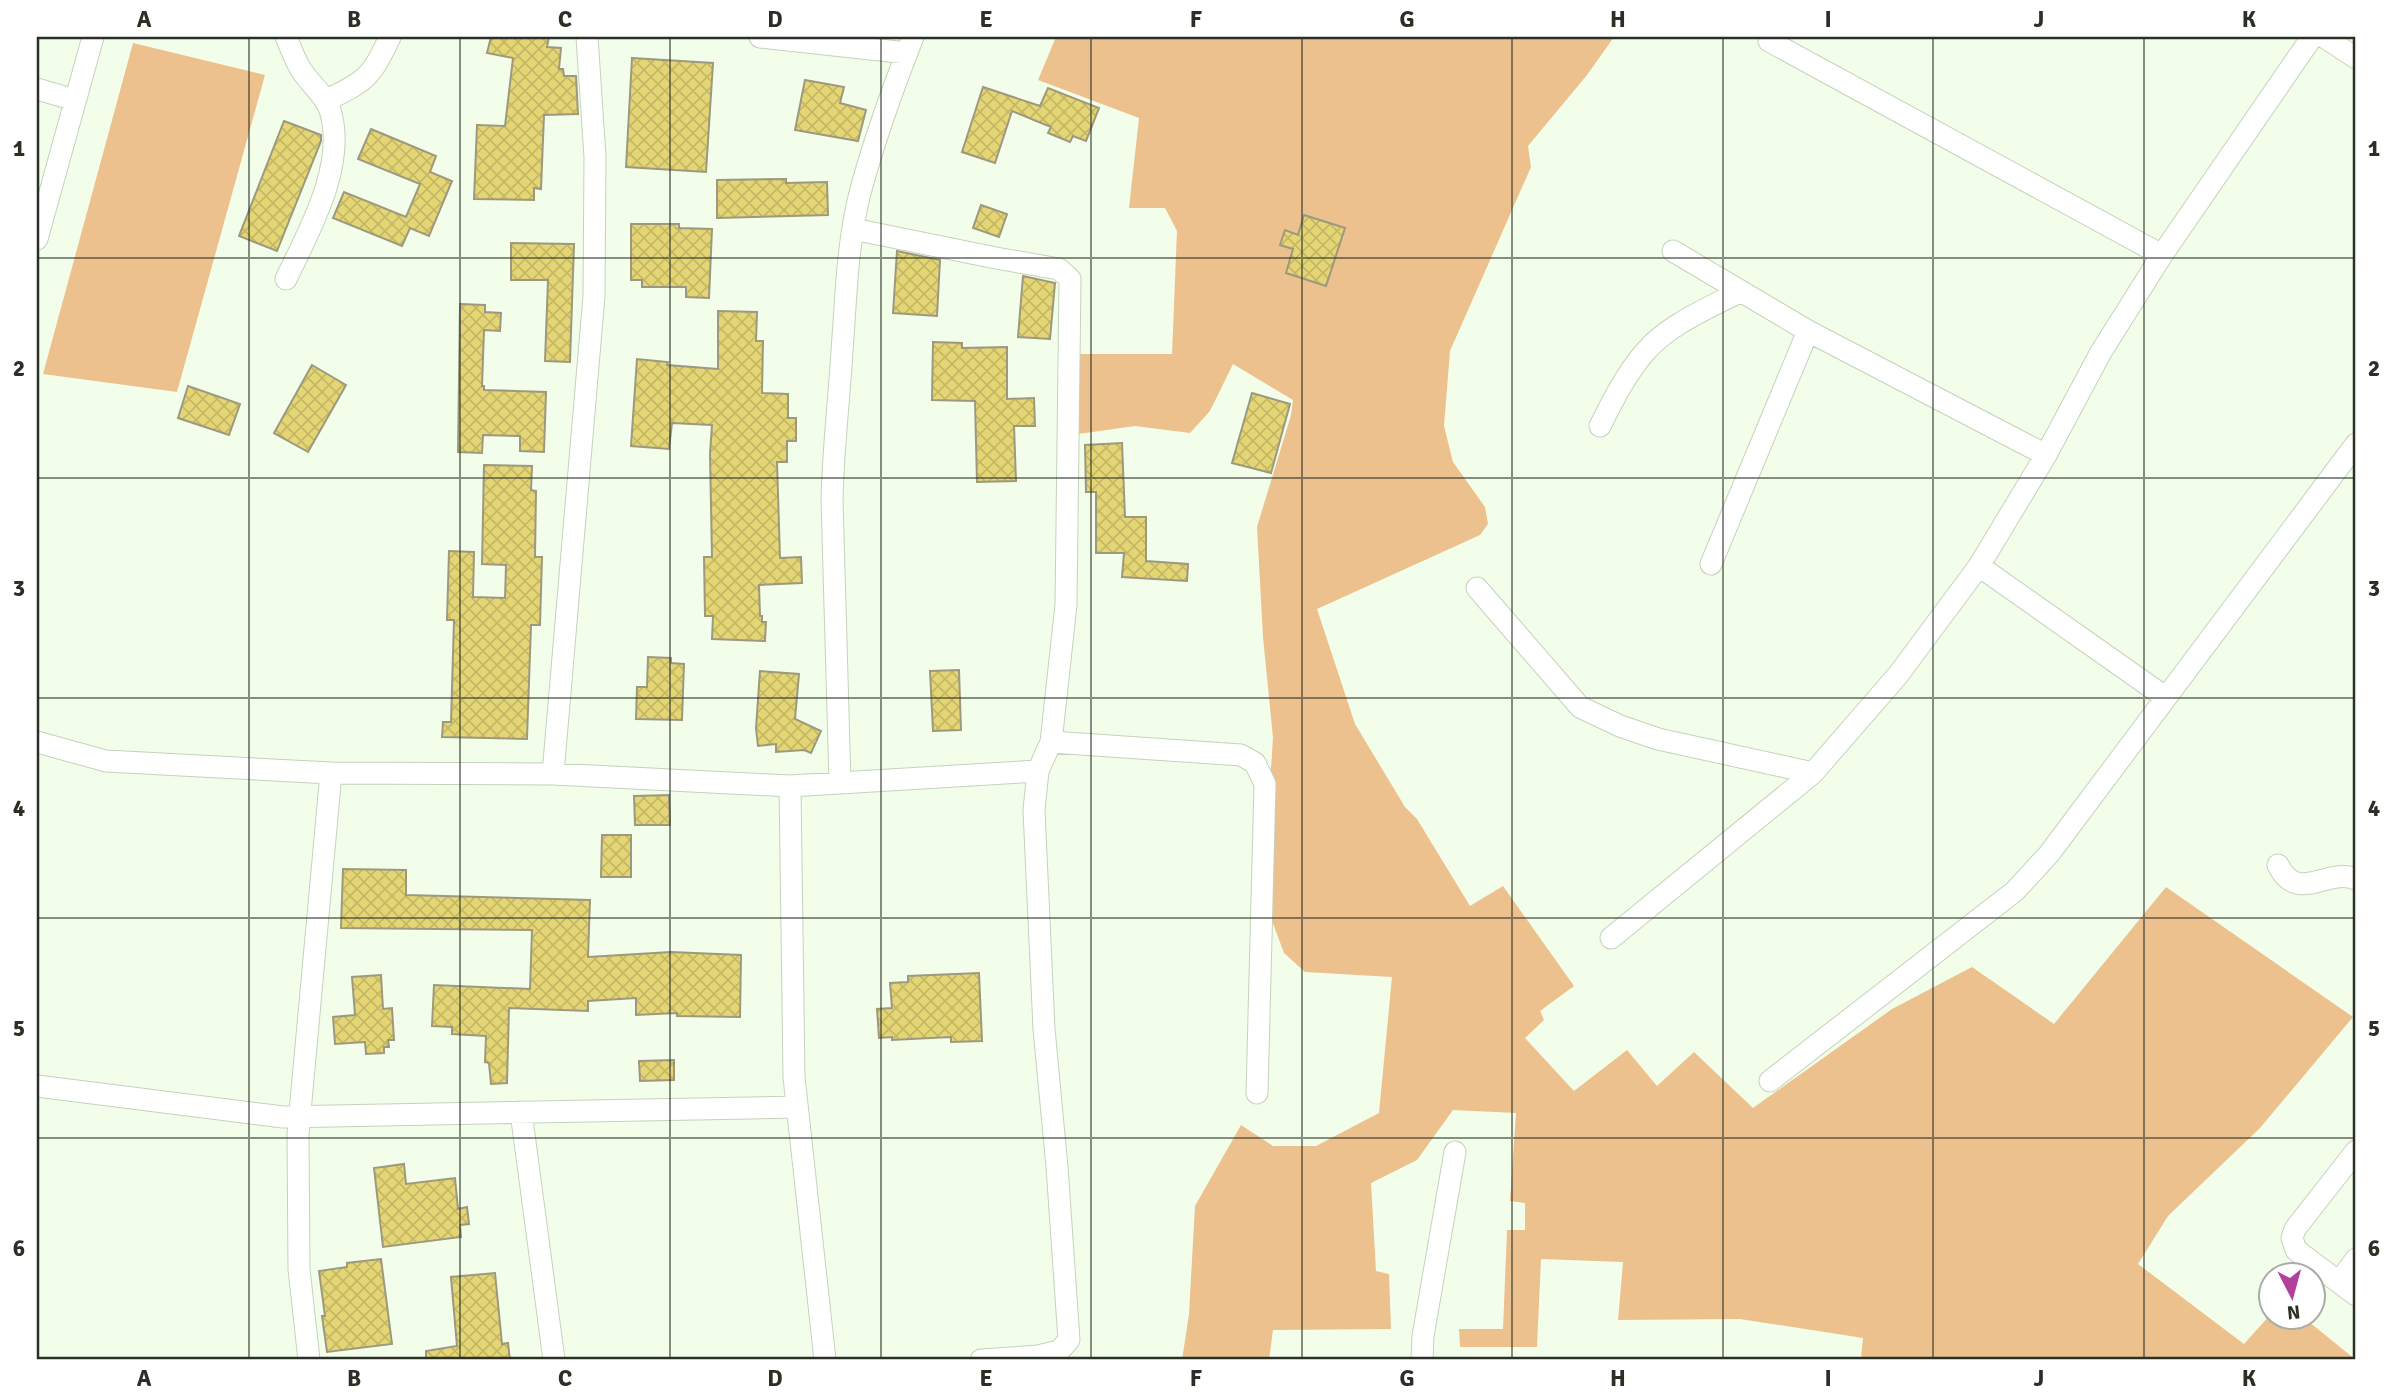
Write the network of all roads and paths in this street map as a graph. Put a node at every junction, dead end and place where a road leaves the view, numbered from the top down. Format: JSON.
{"nodes":[{"id":1,"x":93,"y":37,"type":"edge"},
{"id":2,"x":286,"y":37,"type":"edge"},
{"id":3,"x":390,"y":37,"type":"edge"},
{"id":4,"x":587,"y":37,"type":"edge"},
{"id":5,"x":760,"y":37,"type":"edge"},
{"id":6,"x":2312,"y":37,"type":"edge"},
{"id":7,"x":2324,"y":37,"type":"edge"},
{"id":8,"x":1769,"y":41,"type":"dead end"},
{"id":9,"x":910,"y":45,"type":"edge"},
{"id":10,"x":2356,"y":58,"type":"edge"},
{"id":11,"x":37,"y":89,"type":"edge"},
{"id":12,"x":75,"y":100,"type":"junction"},
{"id":13,"x":326,"y":101,"type":"junction"},
{"id":14,"x":853,"y":229,"type":"junction"},
{"id":15,"x":37,"y":239,"type":"edge"},
{"id":16,"x":1673,"y":251,"type":"dead end"},
{"id":17,"x":2162,"y":255,"type":"junction"},
{"id":18,"x":286,"y":279,"type":"dead end"},
{"id":19,"x":1741,"y":291,"type":"junction"},
{"id":20,"x":1808,"y":331,"type":"junction"},
{"id":21,"x":1600,"y":426,"type":"dead end"},
{"id":22,"x":2356,"y":443,"type":"edge"},
{"id":23,"x":2046,"y":455,"type":"junction"},
{"id":24,"x":1711,"y":564,"type":"dead end"},
{"id":25,"x":1979,"y":566,"type":"junction"},
{"id":26,"x":1477,"y":588,"type":"dead end"},
{"id":27,"x":2165,"y":697,"type":"junction"},
{"id":28,"x":37,"y":742,"type":"edge"},
{"id":29,"x":1051,"y":742,"type":"junction"},
{"id":30,"x":1038,"y":771,"type":"junction"},
{"id":31,"x":331,"y":773,"type":"junction"},
{"id":32,"x":1813,"y":773,"type":"junction"},
{"id":33,"x":553,"y":774,"type":"junction"},
{"id":34,"x":839,"y":782,"type":"junction"},
{"id":35,"x":790,"y":786,"type":"junction"},
{"id":36,"x":2278,"y":865,"type":"dead end"},
{"id":37,"x":2356,"y":880,"type":"edge"},
{"id":38,"x":1611,"y":938,"type":"dead end"},
{"id":39,"x":1770,"y":1081,"type":"dead end"},
{"id":40,"x":37,"y":1086,"type":"edge"},
{"id":41,"x":1257,"y":1093,"type":"dead end"},
{"id":42,"x":797,"y":1107,"type":"junction"},
{"id":43,"x":521,"y":1112,"type":"junction"},
{"id":44,"x":300,"y":1116,"type":"junction"},
{"id":45,"x":2356,"y":1151,"type":"edge"},
{"id":46,"x":1455,"y":1152,"type":"dead end"},
{"id":47,"x":2356,"y":1259,"type":"edge"},
{"id":48,"x":2339,"y":1282,"type":"junction"},
{"id":49,"x":2356,"y":1295,"type":"edge"},
{"id":50,"x":309,"y":1360,"type":"edge"},
{"id":51,"x":554,"y":1360,"type":"edge"},
{"id":52,"x":825,"y":1360,"type":"edge"},
{"id":53,"x":981,"y":1360,"type":"edge"},
{"id":54,"x":1422,"y":1360,"type":"edge"}],
"edges":[{"from":1,"to":12,"type":"street"},
{"from":2,"to":13,"type":"street"},
{"from":3,"to":13,"type":"street"},
{"from":4,"to":33,"type":"street"},
{"from":5,"to":9,"type":"street"},
{"from":6,"to":17,"type":"street"},
{"from":7,"to":10,"type":"street"},
{"from":8,"to":17,"type":"street"},
{"from":9,"to":14,"type":"street"},
{"from":11,"to":12,"type":"street"},
{"from":12,"to":15,"type":"street"},
{"from":13,"to":18,"type":"street"},
{"from":14,"to":29,"type":"street"},
{"from":14,"to":34,"type":"street"},
{"from":16,"to":19,"type":"street"},
{"from":17,"to":23,"type":"street"},
{"from":19,"to":20,"type":"street"},
{"from":19,"to":21,"type":"street"},
{"from":20,"to":23,"type":"street"},
{"from":20,"to":24,"type":"street"},
{"from":22,"to":27,"type":"street"},
{"from":23,"to":25,"type":"street"},
{"from":25,"to":27,"type":"street"},
{"from":25,"to":32,"type":"street"},
{"from":26,"to":32,"type":"street"},
{"from":27,"to":39,"type":"street"},
{"from":28,"to":31,"type":"street"},
{"from":29,"to":30,"type":"street"},
{"from":29,"to":41,"type":"street"},
{"from":30,"to":34,"type":"street"},
{"from":30,"to":53,"type":"street"},
{"from":31,"to":33,"type":"street"},
{"from":31,"to":44,"type":"street"},
{"from":32,"to":38,"type":"street"},
{"from":33,"to":35,"type":"street"},
{"from":34,"to":35,"type":"street"},
{"from":35,"to":42,"type":"street"},
{"from":36,"to":37,"type":"street"},
{"from":40,"to":44,"type":"street"},
{"from":42,"to":43,"type":"street"},
{"from":42,"to":52,"type":"street"},
{"from":43,"to":44,"type":"street"},
{"from":43,"to":51,"type":"street"},
{"from":44,"to":50,"type":"street"},
{"from":45,"to":48,"type":"street"},
{"from":46,"to":54,"type":"street"},
{"from":47,"to":48,"type":"street"},
{"from":48,"to":49,"type":"street"}]}
